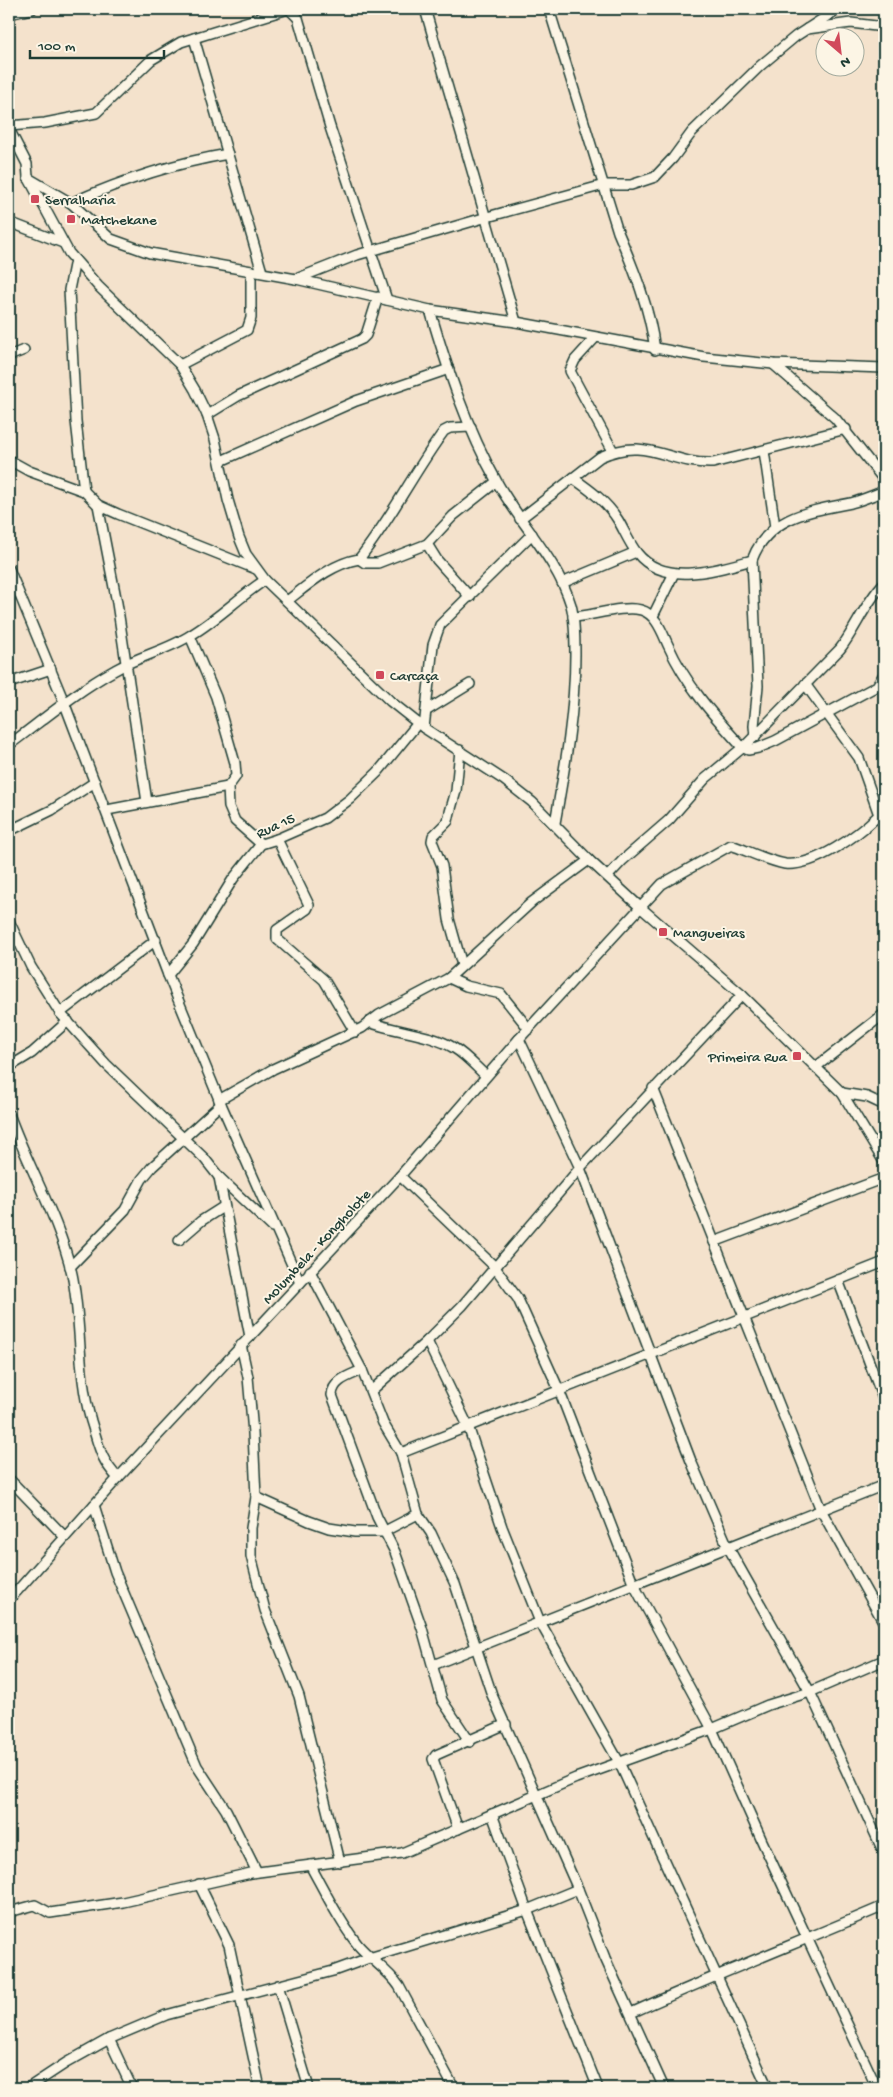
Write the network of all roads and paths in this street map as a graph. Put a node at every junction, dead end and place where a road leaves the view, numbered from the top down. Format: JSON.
{"nodes":[{"id":1,"x":32,"y":9,"type":"edge"},
{"id":2,"x":288,"y":9,"type":"edge"},
{"id":3,"x":425,"y":9,"type":"edge"},
{"id":4,"x":549,"y":9,"type":"edge"},
{"id":5,"x":838,"y":9,"type":"edge"},
{"id":6,"x":9,"y":14,"type":"edge"},
{"id":7,"x":884,"y":27,"type":"edge"},
{"id":8,"x":806,"y":29,"type":"junction"},
{"id":9,"x":194,"y":38,"type":"junction"},
{"id":10,"x":9,"y":128,"type":"edge"},
{"id":11,"x":228,"y":154,"type":"junction"},
{"id":12,"x":28,"y":177,"type":"junction"},
{"id":13,"x":604,"y":185,"type":"junction"},
{"id":14,"x":71,"y":203,"type":"junction"},
{"id":15,"x":487,"y":217,"type":"junction"},
{"id":16,"x":9,"y":222,"type":"edge"},
{"id":17,"x":63,"y":243,"type":"junction"},
{"id":18,"x":370,"y":252,"type":"junction"},
{"id":19,"x":75,"y":260,"type":"junction"},
{"id":20,"x":251,"y":271,"type":"junction"},
{"id":21,"x":262,"y":272,"type":"junction"},
{"id":22,"x":296,"y":279,"type":"junction"},
{"id":23,"x":382,"y":298,"type":"junction"},
{"id":24,"x":430,"y":310,"type":"junction"},
{"id":25,"x":516,"y":322,"type":"junction"},
{"id":26,"x":595,"y":338,"type":"junction"},
{"id":27,"x":24,"y":350,"type":"dead end"},
{"id":28,"x":655,"y":350,"type":"junction"},
{"id":29,"x":9,"y":356,"type":"edge"},
{"id":30,"x":773,"y":364,"type":"junction"},
{"id":31,"x":180,"y":365,"type":"junction"},
{"id":32,"x":884,"y":368,"type":"edge"},
{"id":33,"x":449,"y":369,"type":"junction"},
{"id":34,"x":207,"y":415,"type":"junction"},
{"id":35,"x":471,"y":427,"type":"junction"},
{"id":36,"x":846,"y":429,"type":"junction"},
{"id":37,"x":613,"y":451,"type":"junction"},
{"id":38,"x":764,"y":451,"type":"junction"},
{"id":39,"x":9,"y":460,"type":"edge"},
{"id":40,"x":221,"y":461,"type":"junction"},
{"id":41,"x":573,"y":478,"type":"junction"},
{"id":42,"x":884,"y":479,"type":"edge"},
{"id":43,"x":496,"y":482,"type":"junction"},
{"id":44,"x":84,"y":491,"type":"junction"},
{"id":45,"x":884,"y":491,"type":"edge"},
{"id":46,"x":98,"y":505,"type":"junction"},
{"id":47,"x":520,"y":519,"type":"junction"},
{"id":48,"x":775,"y":527,"type":"junction"},
{"id":49,"x":532,"y":534,"type":"junction"},
{"id":50,"x":427,"y":544,"type":"junction"},
{"id":51,"x":636,"y":552,"type":"junction"},
{"id":52,"x":359,"y":559,"type":"junction"},
{"id":53,"x":752,"y":560,"type":"junction"},
{"id":54,"x":9,"y":569,"type":"edge"},
{"id":55,"x":257,"y":569,"type":"junction"},
{"id":56,"x":674,"y":573,"type":"junction"},
{"id":57,"x":265,"y":580,"type":"junction"},
{"id":58,"x":562,"y":583,"type":"junction"},
{"id":59,"x":884,"y":583,"type":"edge"},
{"id":60,"x":470,"y":597,"type":"junction"},
{"id":61,"x":287,"y":601,"type":"junction"},
{"id":62,"x":653,"y":616,"type":"junction"},
{"id":63,"x":573,"y":617,"type":"junction"},
{"id":64,"x":190,"y":636,"type":"junction"},
{"id":65,"x":125,"y":664,"type":"junction"},
{"id":66,"x":51,"y":669,"type":"junction"},
{"id":67,"x":884,"y":674,"type":"edge"},
{"id":68,"x":9,"y":683,"type":"edge"},
{"id":69,"x":470,"y":684,"type":"dead end"},
{"id":70,"x":805,"y":684,"type":"junction"},
{"id":71,"x":877,"y":686,"type":"junction"},
{"id":72,"x":884,"y":692,"type":"edge"},
{"id":73,"x":64,"y":702,"type":"junction"},
{"id":74,"x":426,"y":711,"type":"junction"},
{"id":75,"x":828,"y":713,"type":"junction"},
{"id":76,"x":421,"y":726,"type":"junction"},
{"id":77,"x":755,"y":736,"type":"junction"},
{"id":78,"x":9,"y":745,"type":"edge"},
{"id":79,"x":742,"y":747,"type":"junction"},
{"id":80,"x":460,"y":750,"type":"junction"},
{"id":81,"x":95,"y":782,"type":"junction"},
{"id":82,"x":228,"y":787,"type":"junction"},
{"id":83,"x":147,"y":802,"type":"junction"},
{"id":84,"x":107,"y":810,"type":"junction"},
{"id":85,"x":879,"y":815,"type":"junction"},
{"id":86,"x":555,"y":823,"type":"junction"},
{"id":87,"x":884,"y":824,"type":"edge"},
{"id":88,"x":9,"y":831,"type":"edge"},
{"id":89,"x":277,"y":840,"type":"junction"},
{"id":90,"x":261,"y":844,"type":"junction"},
{"id":91,"x":589,"y":860,"type":"junction"},
{"id":92,"x":608,"y":876,"type":"junction"},
{"id":93,"x":640,"y":907,"type":"junction"},
{"id":94,"x":9,"y":921,"type":"edge"},
{"id":95,"x":156,"y":940,"type":"junction"},
{"id":96,"x":462,"y":965,"type":"junction"},
{"id":97,"x":168,"y":974,"type":"junction"},
{"id":98,"x":448,"y":978,"type":"junction"},
{"id":99,"x":742,"y":995,"type":"junction"},
{"id":100,"x":60,"y":1013,"type":"junction"},
{"id":101,"x":884,"y":1014,"type":"edge"},
{"id":102,"x":68,"y":1021,"type":"junction"},
{"id":103,"x":369,"y":1022,"type":"junction"},
{"id":104,"x":529,"y":1029,"type":"junction"},
{"id":105,"x":355,"y":1032,"type":"junction"},
{"id":106,"x":519,"y":1039,"type":"junction"},
{"id":107,"x":818,"y":1066,"type":"junction"},
{"id":108,"x":9,"y":1067,"type":"edge"},
{"id":109,"x":486,"y":1076,"type":"junction"},
{"id":110,"x":652,"y":1088,"type":"junction"},
{"id":111,"x":842,"y":1092,"type":"junction"},
{"id":112,"x":220,"y":1102,"type":"junction"},
{"id":113,"x":884,"y":1105,"type":"edge"},
{"id":114,"x":9,"y":1114,"type":"edge"},
{"id":115,"x":184,"y":1139,"type":"junction"},
{"id":116,"x":884,"y":1162,"type":"edge"},
{"id":117,"x":580,"y":1168,"type":"junction"},
{"id":118,"x":400,"y":1176,"type":"junction"},
{"id":119,"x":219,"y":1177,"type":"junction"},
{"id":120,"x":884,"y":1178,"type":"edge"},
{"id":121,"x":223,"y":1207,"type":"junction"},
{"id":122,"x":276,"y":1231,"type":"junction"},
{"id":123,"x":179,"y":1240,"type":"dead end"},
{"id":124,"x":714,"y":1242,"type":"junction"},
{"id":125,"x":884,"y":1262,"type":"edge"},
{"id":126,"x":494,"y":1266,"type":"junction"},
{"id":127,"x":70,"y":1267,"type":"junction"},
{"id":128,"x":310,"y":1271,"type":"junction"},
{"id":129,"x":838,"y":1280,"type":"junction"},
{"id":130,"x":300,"y":1283,"type":"junction"},
{"id":131,"x":744,"y":1317,"type":"junction"},
{"id":132,"x":250,"y":1336,"type":"junction"},
{"id":133,"x":427,"y":1341,"type":"junction"},
{"id":134,"x":241,"y":1345,"type":"junction"},
{"id":135,"x":650,"y":1354,"type":"junction"},
{"id":136,"x":362,"y":1370,"type":"junction"},
{"id":137,"x":559,"y":1390,"type":"junction"},
{"id":138,"x":371,"y":1391,"type":"junction"},
{"id":139,"x":884,"y":1401,"type":"edge"},
{"id":140,"x":468,"y":1426,"type":"junction"},
{"id":141,"x":401,"y":1453,"type":"junction"},
{"id":142,"x":118,"y":1478,"type":"junction"},
{"id":143,"x":9,"y":1479,"type":"edge"},
{"id":144,"x":884,"y":1486,"type":"edge"},
{"id":145,"x":256,"y":1497,"type":"junction"},
{"id":146,"x":94,"y":1505,"type":"junction"},
{"id":147,"x":821,"y":1510,"type":"junction"},
{"id":148,"x":418,"y":1514,"type":"junction"},
{"id":149,"x":383,"y":1532,"type":"junction"},
{"id":150,"x":65,"y":1537,"type":"junction"},
{"id":151,"x":728,"y":1547,"type":"junction"},
{"id":152,"x":634,"y":1585,"type":"junction"},
{"id":153,"x":9,"y":1600,"type":"edge"},
{"id":154,"x":540,"y":1622,"type":"junction"},
{"id":155,"x":884,"y":1623,"type":"edge"},
{"id":156,"x":477,"y":1647,"type":"junction"},
{"id":157,"x":884,"y":1660,"type":"edge"},
{"id":158,"x":433,"y":1665,"type":"junction"},
{"id":159,"x":810,"y":1692,"type":"junction"},
{"id":160,"x":506,"y":1724,"type":"junction"},
{"id":161,"x":712,"y":1730,"type":"junction"},
{"id":162,"x":470,"y":1742,"type":"junction"},
{"id":163,"x":619,"y":1762,"type":"junction"},
{"id":164,"x":536,"y":1796,"type":"junction"},
{"id":165,"x":492,"y":1814,"type":"junction"},
{"id":166,"x":458,"y":1829,"type":"junction"},
{"id":167,"x":884,"y":1853,"type":"edge"},
{"id":168,"x":340,"y":1862,"type":"junction"},
{"id":169,"x":310,"y":1865,"type":"junction"},
{"id":170,"x":257,"y":1872,"type":"junction"},
{"id":171,"x":199,"y":1884,"type":"junction"},
{"id":172,"x":578,"y":1889,"type":"junction"},
{"id":173,"x":884,"y":1906,"type":"edge"},
{"id":174,"x":527,"y":1910,"type":"junction"},
{"id":175,"x":9,"y":1912,"type":"edge"},
{"id":176,"x":807,"y":1940,"type":"junction"},
{"id":177,"x":369,"y":1958,"type":"junction"},
{"id":178,"x":715,"y":1975,"type":"junction"},
{"id":179,"x":278,"y":1985,"type":"junction"},
{"id":180,"x":240,"y":1995,"type":"junction"},
{"id":181,"x":632,"y":2013,"type":"junction"},
{"id":182,"x":109,"y":2039,"type":"junction"},
{"id":183,"x":28,"y":2088,"type":"edge"},
{"id":184,"x":132,"y":2088,"type":"edge"},
{"id":185,"x":260,"y":2088,"type":"edge"},
{"id":186,"x":309,"y":2088,"type":"edge"},
{"id":187,"x":454,"y":2088,"type":"edge"},
{"id":188,"x":598,"y":2088,"type":"edge"},
{"id":189,"x":664,"y":2088,"type":"edge"},
{"id":190,"x":768,"y":2088,"type":"edge"},
{"id":191,"x":877,"y":2088,"type":"edge"}],
"edges":[{"from":1,"to":6,"type":"street"},
{"from":2,"to":9,"type":"street"},
{"from":2,"to":18,"type":"street"},
{"from":3,"to":15,"type":"street"},
{"from":4,"to":13,"type":"street"},
{"from":5,"to":8,"type":"street"},
{"from":7,"to":8,"type":"street"},
{"from":8,"to":13,"type":"street"},
{"from":9,"to":10,"type":"street"},
{"from":9,"to":11,"type":"street"},
{"from":10,"to":12,"type":"street"},
{"from":11,"to":14,"type":"street"},
{"from":11,"to":21,"type":"street"},
{"from":12,"to":14,"type":"street"},
{"from":12,"to":17,"type":"street"},
{"from":13,"to":15,"type":"street"},
{"from":13,"to":28,"type":"street"},
{"from":14,"to":20,"type":"street"},
{"from":15,"to":18,"type":"street"},
{"from":15,"to":25,"type":"street"},
{"from":16,"to":17,"type":"street"},
{"from":17,"to":19,"type":"street"},
{"from":18,"to":22,"type":"street"},
{"from":18,"to":23,"type":"street"},
{"from":19,"to":31,"type":"street"},
{"from":19,"to":44,"type":"street"},
{"from":20,"to":21,"type":"street"},
{"from":20,"to":31,"type":"street"},
{"from":21,"to":22,"type":"street"},
{"from":22,"to":23,"type":"street"},
{"from":23,"to":24,"type":"street"},
{"from":23,"to":34,"type":"street"},
{"from":24,"to":25,"type":"street"},
{"from":24,"to":33,"type":"street"},
{"from":25,"to":26,"type":"street"},
{"from":26,"to":28,"type":"street"},
{"from":26,"to":37,"type":"street"},
{"from":27,"to":29,"type":"street"},
{"from":28,"to":30,"type":"street"},
{"from":30,"to":32,"type":"street"},
{"from":30,"to":36,"type":"street"},
{"from":31,"to":34,"type":"street"},
{"from":33,"to":35,"type":"street"},
{"from":33,"to":40,"type":"street"},
{"from":34,"to":40,"type":"street"},
{"from":35,"to":43,"type":"street"},
{"from":35,"to":52,"type":"street"},
{"from":36,"to":38,"type":"street"},
{"from":36,"to":42,"type":"street"},
{"from":37,"to":38,"type":"street"},
{"from":37,"to":41,"type":"street"},
{"from":38,"to":48,"type":"street"},
{"from":39,"to":44,"type":"street"},
{"from":40,"to":55,"type":"street"},
{"from":41,"to":47,"type":"street"},
{"from":41,"to":51,"type":"street"},
{"from":43,"to":47,"type":"street"},
{"from":43,"to":50,"type":"street"},
{"from":44,"to":46,"type":"street"},
{"from":45,"to":48,"type":"street"},
{"from":46,"to":55,"type":"street"},
{"from":46,"to":65,"type":"street"},
{"from":47,"to":49,"type":"street"},
{"from":48,"to":53,"type":"street"},
{"from":49,"to":58,"type":"street"},
{"from":49,"to":60,"type":"street"},
{"from":50,"to":52,"type":"street"},
{"from":50,"to":60,"type":"street"},
{"from":51,"to":56,"type":"street"},
{"from":51,"to":58,"type":"street"},
{"from":52,"to":61,"type":"street"},
{"from":53,"to":56,"type":"street"},
{"from":53,"to":77,"type":"street"},
{"from":54,"to":66,"type":"street"},
{"from":55,"to":57,"type":"street"},
{"from":56,"to":62,"type":"street"},
{"from":57,"to":61,"type":"street"},
{"from":57,"to":64,"type":"street"},
{"from":58,"to":63,"type":"street"},
{"from":59,"to":70,"type":"street"},
{"from":60,"to":74,"type":"street"},
{"from":61,"to":76,"type":"street"},
{"from":62,"to":63,"type":"street"},
{"from":62,"to":79,"type":"street"},
{"from":63,"to":86,"type":"street"},
{"from":64,"to":65,"type":"street"},
{"from":64,"to":82,"type":"street"},
{"from":65,"to":73,"type":"street"},
{"from":65,"to":83,"type":"street"},
{"from":66,"to":68,"type":"street"},
{"from":66,"to":73,"type":"street"},
{"from":67,"to":71,"type":"street"},
{"from":69,"to":74,"type":"street"},
{"from":70,"to":75,"type":"street"},
{"from":70,"to":77,"type":"street"},
{"from":71,"to":72,"type":"street"},
{"from":71,"to":75,"type":"street"},
{"from":73,"to":78,"type":"street"},
{"from":73,"to":81,"type":"street"},
{"from":74,"to":76,"type":"street"},
{"from":75,"to":79,"type":"street"},
{"from":75,"to":85,"type":"street"},
{"from":76,"to":80,"type":"street"},
{"from":76,"to":89,"type":"street","name":"Rua 15"},
{"from":77,"to":79,"type":"street"},
{"from":79,"to":92,"type":"street"},
{"from":80,"to":86,"type":"street"},
{"from":80,"to":96,"type":"street"},
{"from":81,"to":84,"type":"street"},
{"from":81,"to":88,"type":"street"},
{"from":82,"to":83,"type":"street"},
{"from":82,"to":90,"type":"street"},
{"from":83,"to":84,"type":"street"},
{"from":84,"to":95,"type":"street"},
{"from":85,"to":87,"type":"street"},
{"from":85,"to":93,"type":"street","name":"Molumbela - Kongholote"},
{"from":86,"to":91,"type":"street"},
{"from":89,"to":90,"type":"street","name":"Rua 15"},
{"from":89,"to":105,"type":"street"},
{"from":90,"to":97,"type":"street","name":"Rua 15"},
{"from":91,"to":92,"type":"street"},
{"from":91,"to":96,"type":"street"},
{"from":92,"to":93,"type":"street"},
{"from":93,"to":99,"type":"street"},
{"from":93,"to":104,"type":"street","name":"Molumbela - Kongholote"},
{"from":94,"to":100,"type":"street"},
{"from":95,"to":97,"type":"street"},
{"from":95,"to":100,"type":"street"},
{"from":96,"to":98,"type":"street"},
{"from":97,"to":112,"type":"street"},
{"from":98,"to":103,"type":"street"},
{"from":98,"to":104,"type":"street"},
{"from":99,"to":107,"type":"street"},
{"from":99,"to":110,"type":"street"},
{"from":100,"to":102,"type":"street"},
{"from":101,"to":107,"type":"street"},
{"from":102,"to":108,"type":"street"},
{"from":102,"to":115,"type":"street"},
{"from":103,"to":105,"type":"street"},
{"from":103,"to":109,"type":"street"},
{"from":104,"to":106,"type":"street","name":"Molumbela - Kongholote"},
{"from":105,"to":112,"type":"street"},
{"from":106,"to":109,"type":"street","name":"Molumbela - Kongholote"},
{"from":106,"to":117,"type":"street"},
{"from":107,"to":111,"type":"street"},
{"from":109,"to":118,"type":"street","name":"Molumbela - Kongholote"},
{"from":110,"to":117,"type":"street"},
{"from":110,"to":124,"type":"street"},
{"from":111,"to":113,"type":"street"},
{"from":111,"to":116,"type":"street"},
{"from":112,"to":115,"type":"street"},
{"from":112,"to":122,"type":"street"},
{"from":114,"to":127,"type":"street"},
{"from":115,"to":119,"type":"street"},
{"from":115,"to":127,"type":"street"},
{"from":117,"to":126,"type":"street"},
{"from":117,"to":135,"type":"street"},
{"from":118,"to":126,"type":"street"},
{"from":118,"to":128,"type":"street","name":"Molumbela - Kongholote"},
{"from":119,"to":121,"type":"street"},
{"from":119,"to":122,"type":"street"},
{"from":120,"to":124,"type":"street"},
{"from":121,"to":123,"type":"street"},
{"from":121,"to":132,"type":"street"},
{"from":122,"to":130,"type":"street"},
{"from":124,"to":131,"type":"street"},
{"from":125,"to":129,"type":"street"},
{"from":126,"to":133,"type":"street"},
{"from":126,"to":137,"type":"street"},
{"from":127,"to":142,"type":"street"},
{"from":128,"to":130,"type":"street","name":"Molumbela - Kongholote"},
{"from":128,"to":136,"type":"street"},
{"from":129,"to":131,"type":"street"},
{"from":129,"to":139,"type":"street"},
{"from":130,"to":132,"type":"street","name":"Molumbela - Kongholote"},
{"from":131,"to":135,"type":"street"},
{"from":131,"to":147,"type":"street"},
{"from":132,"to":134,"type":"street","name":"Molumbela - Kongholote"},
{"from":133,"to":138,"type":"street"},
{"from":133,"to":140,"type":"street"},
{"from":134,"to":142,"type":"street","name":"Molumbela - Kongholote"},
{"from":134,"to":145,"type":"street"},
{"from":135,"to":137,"type":"street"},
{"from":135,"to":151,"type":"street"},
{"from":136,"to":138,"type":"street"},
{"from":136,"to":149,"type":"street"},
{"from":137,"to":140,"type":"street"},
{"from":137,"to":152,"type":"street"},
{"from":138,"to":141,"type":"street"},
{"from":140,"to":141,"type":"street"},
{"from":140,"to":154,"type":"street"},
{"from":141,"to":148,"type":"street"},
{"from":142,"to":146,"type":"street","name":"Molumbela - Kongholote"},
{"from":143,"to":150,"type":"street"},
{"from":144,"to":147,"type":"street"},
{"from":145,"to":149,"type":"street"},
{"from":145,"to":168,"type":"street"},
{"from":146,"to":150,"type":"street","name":"Molumbela - Kongholote"},
{"from":146,"to":170,"type":"street"},
{"from":147,"to":151,"type":"street"},
{"from":147,"to":155,"type":"street"},
{"from":148,"to":149,"type":"street"},
{"from":148,"to":156,"type":"street"},
{"from":149,"to":158,"type":"street"},
{"from":150,"to":153,"type":"street","name":"Molumbela - Kongholote"},
{"from":151,"to":152,"type":"street"},
{"from":151,"to":159,"type":"street"},
{"from":152,"to":154,"type":"street"},
{"from":152,"to":161,"type":"street"},
{"from":154,"to":156,"type":"street"},
{"from":154,"to":163,"type":"street"},
{"from":156,"to":158,"type":"street"},
{"from":156,"to":160,"type":"street"},
{"from":157,"to":159,"type":"street"},
{"from":158,"to":162,"type":"street"},
{"from":159,"to":161,"type":"street"},
{"from":159,"to":167,"type":"street"},
{"from":160,"to":162,"type":"street"},
{"from":160,"to":164,"type":"street"},
{"from":161,"to":163,"type":"street"},
{"from":161,"to":176,"type":"street"},
{"from":162,"to":166,"type":"street"},
{"from":163,"to":164,"type":"street"},
{"from":163,"to":178,"type":"street"},
{"from":164,"to":165,"type":"street"},
{"from":164,"to":172,"type":"street"},
{"from":165,"to":166,"type":"street"},
{"from":165,"to":174,"type":"street"},
{"from":166,"to":168,"type":"street"},
{"from":168,"to":169,"type":"street"},
{"from":169,"to":170,"type":"street"},
{"from":169,"to":177,"type":"street"},
{"from":170,"to":171,"type":"street"},
{"from":171,"to":175,"type":"street"},
{"from":171,"to":180,"type":"street"},
{"from":172,"to":174,"type":"street"},
{"from":172,"to":181,"type":"street"},
{"from":173,"to":176,"type":"street"},
{"from":174,"to":177,"type":"street"},
{"from":174,"to":188,"type":"street"},
{"from":176,"to":178,"type":"street"},
{"from":176,"to":191,"type":"street"},
{"from":177,"to":179,"type":"street"},
{"from":177,"to":187,"type":"street"},
{"from":178,"to":181,"type":"street"},
{"from":178,"to":190,"type":"street"},
{"from":179,"to":180,"type":"street"},
{"from":179,"to":186,"type":"street"},
{"from":180,"to":182,"type":"street"},
{"from":180,"to":185,"type":"street"},
{"from":181,"to":189,"type":"street"},
{"from":182,"to":183,"type":"street"},
{"from":182,"to":184,"type":"street"}]}
